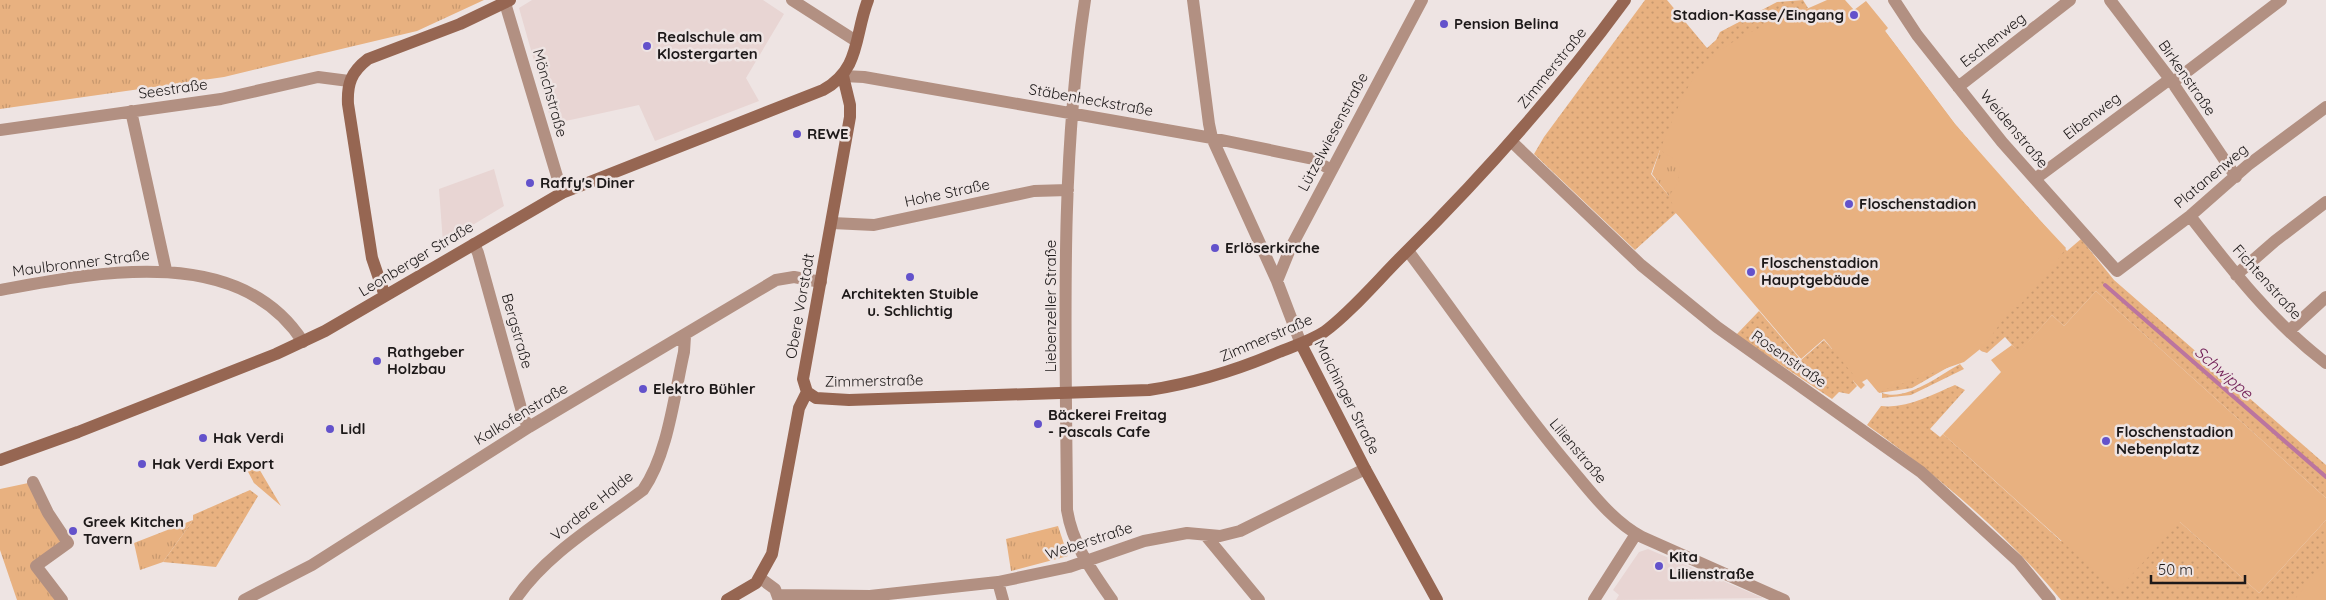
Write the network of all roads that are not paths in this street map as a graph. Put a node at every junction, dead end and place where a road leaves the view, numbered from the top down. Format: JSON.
{"nodes":[{"id":1,"x":792,"y":0,"type":"edge"},
{"id":2,"x":868,"y":0,"type":"edge"},
{"id":3,"x":1085,"y":0,"type":"edge"},
{"id":4,"x":1194,"y":0,"type":"edge"},
{"id":5,"x":1422,"y":0,"type":"edge"},
{"id":6,"x":1625,"y":0,"type":"edge"},
{"id":7,"x":1894,"y":0,"type":"edge"},
{"id":8,"x":2070,"y":0,"type":"edge"},
{"id":9,"x":2110,"y":0,"type":"edge"},
{"id":10,"x":2280,"y":0,"type":"edge"},
{"id":11,"x":508,"y":1,"type":"edge"},
{"id":12,"x":2265,"y":4,"type":"edge"},
{"id":13,"x":856,"y":41,"type":"junction"},
{"id":14,"x":843,"y":76,"type":"junction"},
{"id":15,"x":349,"y":81,"type":"junction"},
{"id":16,"x":2171,"y":81,"type":"junction"},
{"id":17,"x":1958,"y":87,"type":"junction"},
{"id":18,"x":2326,"y":107,"type":"edge"},
{"id":19,"x":131,"y":111,"type":"junction"},
{"id":20,"x":1073,"y":114,"type":"junction"},
{"id":21,"x":0,"y":130,"type":"edge"},
{"id":22,"x":1212,"y":138,"type":"junction"},
{"id":23,"x":1512,"y":142,"type":"junction"},
{"id":24,"x":1331,"y":170,"type":"junction"},
{"id":25,"x":2236,"y":177,"type":"junction"},
{"id":26,"x":2035,"y":179,"type":"junction"},
{"id":27,"x":1068,"y":190,"type":"junction"},
{"id":28,"x":562,"y":192,"type":"junction"},
{"id":29,"x":2326,"y":202,"type":"edge"},
{"id":30,"x":2190,"y":216,"type":"junction"},
{"id":31,"x":832,"y":223,"type":"junction"},
{"id":32,"x":474,"y":244,"type":"junction"},
{"id":33,"x":1408,"y":251,"type":"junction"},
{"id":34,"x":166,"y":270,"type":"junction"},
{"id":35,"x":2117,"y":271,"type":"joint"},
{"id":36,"x":2236,"y":275,"type":"junction"},
{"id":37,"x":1277,"y":281,"type":"junction"},
{"id":38,"x":821,"y":282,"type":"junction"},
{"id":39,"x":0,"y":290,"type":"edge"},
{"id":40,"x":385,"y":296,"type":"junction"},
{"id":41,"x":2326,"y":297,"type":"edge"},
{"id":42,"x":2289,"y":331,"type":"junction"},
{"id":43,"x":685,"y":336,"type":"junction"},
{"id":44,"x":303,"y":342,"type":"junction"},
{"id":45,"x":1302,"y":344,"type":"junction"},
{"id":46,"x":2326,"y":363,"type":"edge"},
{"id":47,"x":807,"y":392,"type":"junction"},
{"id":48,"x":1067,"y":394,"type":"junction"},
{"id":49,"x":529,"y":427,"type":"junction"},
{"id":50,"x":0,"y":460,"type":"edge"},
{"id":51,"x":1365,"y":468,"type":"junction"},
{"id":52,"x":34,"y":482,"type":"dead end"},
{"id":53,"x":1636,"y":534,"type":"junction"},
{"id":54,"x":1206,"y":536,"type":"junction"},
{"id":55,"x":1085,"y":561,"type":"junction"},
{"id":56,"x":760,"y":578,"type":"junction"},
{"id":57,"x":998,"y":582,"type":"junction"},
{"id":58,"x":779,"y":597,"type":"edge"},
{"id":59,"x":900,"y":597,"type":"edge"},
{"id":60,"x":62,"y":600,"type":"edge"},
{"id":61,"x":244,"y":600,"type":"edge"},
{"id":62,"x":515,"y":600,"type":"edge"},
{"id":63,"x":727,"y":600,"type":"edge"},
{"id":64,"x":1003,"y":600,"type":"edge"},
{"id":65,"x":1112,"y":600,"type":"edge"},
{"id":66,"x":1259,"y":600,"type":"edge"},
{"id":67,"x":1437,"y":600,"type":"edge"},
{"id":68,"x":1594,"y":600,"type":"edge"},
{"id":69,"x":1784,"y":600,"type":"edge"},
{"id":70,"x":2050,"y":600,"type":"edge"}],
"edges":[{"from":1,"to":13,"type":"street"},
{"from":2,"to":13,"type":"main road"},
{"from":3,"to":20,"type":"street","name":"Liebenzeller Straße"},
{"from":4,"to":22,"type":"street","name":"Maichinger Straße"},
{"from":5,"to":24,"type":"street","name":"Lützelwiesenstraße"},
{"from":6,"to":23,"type":"main road","name":"Zimmerstraße"},
{"from":7,"to":17,"type":"street","name":"Weidenstraße"},
{"from":8,"to":17,"type":"street","name":"Eschenweg"},
{"from":9,"to":16,"type":"street","name":"Birkenstraße"},
{"from":10,"to":12,"type":"street","name":"Eibenweg"},
{"from":11,"to":15,"type":"main road"},
{"from":11,"to":28,"type":"street","name":"Mönchstraße"},
{"from":12,"to":16,"type":"street","name":"Eibenweg"},
{"from":13,"to":14,"type":"main road"},
{"from":14,"to":20,"type":"street","name":"Stäbenheckstraße"},
{"from":14,"to":28,"type":"main road","name":"Leonberger Straße"},
{"from":14,"to":31,"type":"main road","name":"Obere Vorstadt"},
{"from":15,"to":19,"type":"street","name":"Seestraße"},
{"from":15,"to":40,"type":"main road"},
{"from":16,"to":25,"type":"street","name":"Birkenstraße"},
{"from":16,"to":26,"type":"street","name":"Eibenweg"},
{"from":17,"to":26,"type":"street","name":"Weidenstraße"},
{"from":18,"to":25,"type":"street","name":"Platanenweg"},
{"from":19,"to":21,"type":"street","name":"Seestraße"},
{"from":19,"to":34,"type":"street","name":"Maulbronner Straße"},
{"from":20,"to":22,"type":"street","name":"Stäbenheckstraße"},
{"from":20,"to":27,"type":"street","name":"Liebenzeller Straße"},
{"from":22,"to":24,"type":"street","name":"Stäbenheckstraße"},
{"from":22,"to":37,"type":"street","name":"Maichinger Straße"},
{"from":23,"to":33,"type":"main road","name":"Zimmerstraße"},
{"from":23,"to":70,"type":"street","name":"Rosenstraße"},
{"from":24,"to":37,"type":"street","name":"Lützelwiesenstraße"},
{"from":25,"to":30,"type":"street","name":"Platanenweg"},
{"from":26,"to":35,"type":"street","name":"Weidenstraße"},
{"from":27,"to":31,"type":"street","name":"Hohe Straße"},
{"from":27,"to":48,"type":"street","name":"Liebenzeller Straße"},
{"from":28,"to":32,"type":"main road","name":"Leonberger Straße"},
{"from":29,"to":36,"type":"street"},
{"from":30,"to":35,"type":"street","name":"Platanenweg"},
{"from":30,"to":36,"type":"street","name":"Fichtenstraße"},
{"from":31,"to":38,"type":"main road","name":"Obere Vorstadt"},
{"from":32,"to":40,"type":"main road","name":"Leonberger Straße"},
{"from":32,"to":49,"type":"street","name":"Bergstraße"},
{"from":33,"to":45,"type":"main road","name":"Zimmerstraße"},
{"from":33,"to":53,"type":"street","name":"Lilienstraße"},
{"from":34,"to":39,"type":"street","name":"Maulbronner Straße"},
{"from":34,"to":44,"type":"street","name":"Maulbronner Straße"},
{"from":36,"to":42,"type":"street","name":"Fichtenstraße"},
{"from":37,"to":45,"type":"street","name":"Maichinger Straße"},
{"from":38,"to":43,"type":"street","name":"Kalkofenstraße"},
{"from":38,"to":47,"type":"main road","name":"Obere Vorstadt"},
{"from":40,"to":44,"type":"main road","name":"Leonberger Straße"},
{"from":41,"to":42,"type":"street"},
{"from":42,"to":46,"type":"street","name":"Fichtenstraße"},
{"from":43,"to":49,"type":"street","name":"Kalkofenstraße"},
{"from":43,"to":62,"type":"street","name":"Vordere Halde"},
{"from":44,"to":50,"type":"main road","name":"Leonberger Straße"},
{"from":45,"to":48,"type":"main road","name":"Zimmerstraße"},
{"from":45,"to":51,"type":"main road","name":"Maichinger Straße"},
{"from":47,"to":48,"type":"main road","name":"Zimmerstraße"},
{"from":47,"to":56,"type":"main road","name":"Obere Vorstadt"},
{"from":48,"to":55,"type":"street","name":"Liebenzeller Straße"},
{"from":49,"to":61,"type":"street","name":"Kalkofenstraße"},
{"from":51,"to":54,"type":"street","name":"Weberstraße"},
{"from":51,"to":67,"type":"main road","name":"Maichinger Straße"},
{"from":52,"to":60,"type":"street"},
{"from":53,"to":68,"type":"street"},
{"from":53,"to":69,"type":"street","name":"Lilienstraße"},
{"from":54,"to":55,"type":"street","name":"Weberstraße"},
{"from":54,"to":66,"type":"street"},
{"from":55,"to":57,"type":"street","name":"Weberstraße"},
{"from":55,"to":65,"type":"street","name":"Liebenzeller Straße"},
{"from":56,"to":58,"type":"street"},
{"from":56,"to":63,"type":"main road","name":"Obere Vorstadt"},
{"from":57,"to":59,"type":"street","name":"Weberstraße"},
{"from":57,"to":64,"type":"street"},
{"from":58,"to":59,"type":"street","name":"Weberstraße"}]}
